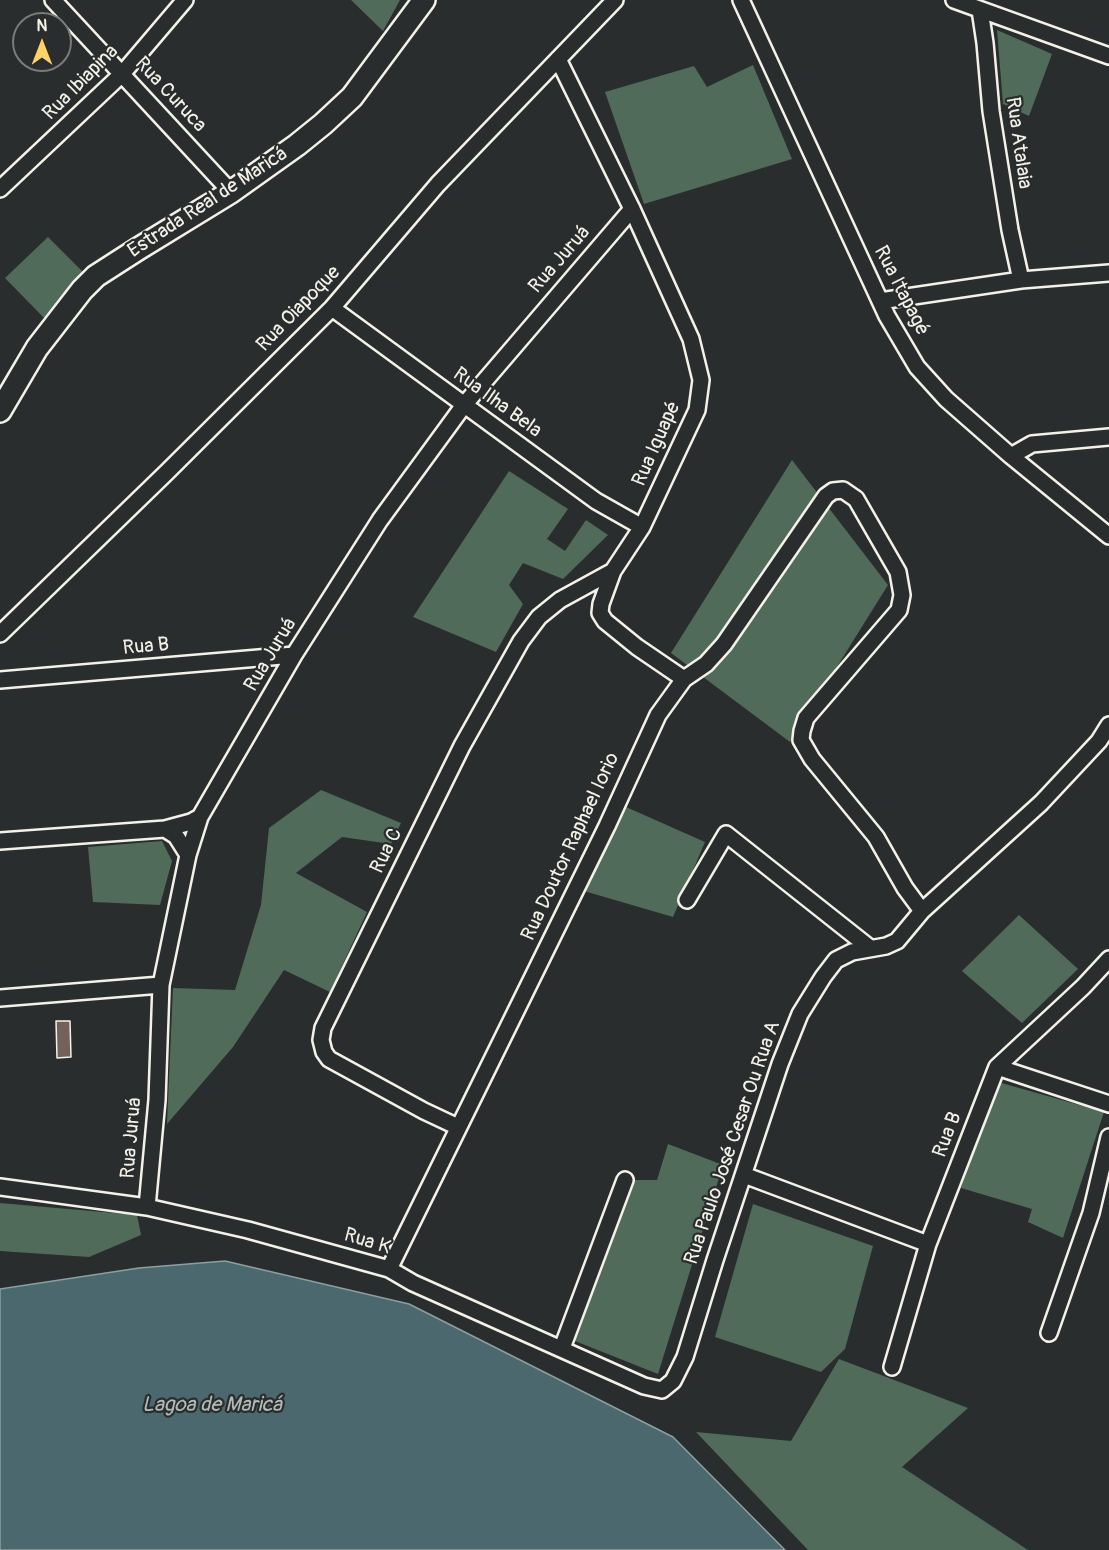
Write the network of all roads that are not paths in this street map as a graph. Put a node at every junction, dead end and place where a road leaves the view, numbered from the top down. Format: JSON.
{"nodes":[{"id":1,"x":53,"y":0,"type":"edge"},
{"id":2,"x":184,"y":0,"type":"edge"},
{"id":3,"x":424,"y":0,"type":"edge"},
{"id":4,"x":615,"y":0,"type":"edge"},
{"id":5,"x":741,"y":0,"type":"edge"},
{"id":6,"x":954,"y":0,"type":"edge"},
{"id":7,"x":980,"y":10,"type":"junction"},
{"id":8,"x":1109,"y":56,"type":"edge"},
{"id":9,"x":558,"y":59,"type":"junction"},
{"id":10,"x":122,"y":74,"type":"junction"},
{"id":11,"x":0,"y":189,"type":"edge"},
{"id":12,"x":231,"y":192,"type":"junction"},
{"id":13,"x":632,"y":209,"type":"junction"},
{"id":14,"x":1109,"y":273,"type":"edge"},
{"id":15,"x":1021,"y":280,"type":"junction"},
{"id":16,"x":880,"y":301,"type":"junction"},
{"id":17,"x":332,"y":308,"type":"junction"},
{"id":18,"x":464,"y":405,"type":"junction"},
{"id":19,"x":0,"y":411,"type":"edge"},
{"id":20,"x":1109,"y":437,"type":"edge"},
{"id":21,"x":1011,"y":456,"type":"junction"},
{"id":22,"x":642,"y":527,"type":"junction"},
{"id":23,"x":1109,"y":536,"type":"edge"},
{"id":24,"x":613,"y":571,"type":"junction"},
{"id":25,"x":0,"y":634,"type":"edge"},
{"id":26,"x":294,"y":655,"type":"junction"},
{"id":27,"x":684,"y":679,"type":"junction"},
{"id":28,"x":0,"y":680,"type":"edge"},
{"id":29,"x":1109,"y":725,"type":"edge"},
{"id":30,"x":200,"y":817,"type":"junction"},
{"id":31,"x":165,"y":829,"type":"junction"},
{"id":32,"x":0,"y":841,"type":"edge"},
{"id":33,"x":188,"y":855,"type":"junction"},
{"id":34,"x":687,"y":900,"type":"dead end"},
{"id":35,"x":922,"y":912,"type":"junction"},
{"id":36,"x":870,"y":948,"type":"junction"},
{"id":37,"x":1109,"y":959,"type":"edge"},
{"id":38,"x":161,"y":985,"type":"junction"},
{"id":39,"x":0,"y":998,"type":"edge"},
{"id":40,"x":997,"y":1067,"type":"junction"},
{"id":41,"x":1109,"y":1104,"type":"edge"},
{"id":42,"x":458,"y":1127,"type":"junction"},
{"id":43,"x":1109,"y":1137,"type":"edge"},
{"id":44,"x":744,"y":1174,"type":"junction"},
{"id":45,"x":625,"y":1180,"type":"dead end"},
{"id":46,"x":0,"y":1187,"type":"edge"},
{"id":47,"x":147,"y":1208,"type":"junction"},
{"id":48,"x":928,"y":1244,"type":"junction"},
{"id":49,"x":389,"y":1269,"type":"junction"},
{"id":50,"x":1049,"y":1333,"type":"dead end"},
{"id":51,"x":562,"y":1348,"type":"junction"},
{"id":52,"x":686,"y":1357,"type":"joint"},
{"id":53,"x":892,"y":1367,"type":"dead end"}],
"edges":[{"from":1,"to":10,"type":"street","name":"Rua Curuca"},
{"from":2,"to":10,"type":"street","name":"Rua Ibiapina"},
{"from":3,"to":12,"type":"main road","name":"Estrada Real de Maricá"},
{"from":4,"to":9,"type":"street","name":"Rua Oiapoque"},
{"from":5,"to":16,"type":"street","name":"Rua Itapagé"},
{"from":6,"to":7,"type":"street"},
{"from":7,"to":8,"type":"street"},
{"from":7,"to":15,"type":"street","name":"Rua Atalaia"},
{"from":9,"to":13,"type":"street","name":"Rua Iguapé"},
{"from":9,"to":17,"type":"street","name":"Rua Oiapoque"},
{"from":10,"to":11,"type":"street","name":"Rua Ibiapina"},
{"from":10,"to":12,"type":"street","name":"Rua Curuca"},
{"from":12,"to":19,"type":"main road","name":"Estrada Real de Maricá"},
{"from":13,"to":18,"type":"street","name":"Rua Juruá"},
{"from":13,"to":22,"type":"street","name":"Rua Iguapé"},
{"from":14,"to":15,"type":"street"},
{"from":15,"to":16,"type":"street"},
{"from":16,"to":21,"type":"street","name":"Rua Itapagé"},
{"from":17,"to":18,"type":"street","name":"Rua Ilha Bela"},
{"from":17,"to":25,"type":"street","name":"Rua Oiapoque"},
{"from":18,"to":22,"type":"street","name":"Rua Ilha Bela"},
{"from":18,"to":26,"type":"street","name":"Rua Juruá"},
{"from":20,"to":21,"type":"street"},
{"from":21,"to":23,"type":"street","name":"Rua Itapagé"},
{"from":22,"to":24,"type":"street","name":"Rua Iguapé"},
{"from":24,"to":27,"type":"street","name":"Rua Iguapé"},
{"from":24,"to":42,"type":"street","name":"Rua C"},
{"from":26,"to":28,"type":"street","name":"Rua B"},
{"from":26,"to":30,"type":"street","name":"Rua Juruá"},
{"from":27,"to":35,"type":"street","name":"Rua Doutor Raphael Iorio"},
{"from":27,"to":42,"type":"street","name":"Rua Doutor Raphael Iorio"},
{"from":29,"to":35,"type":"street","name":"Rua Paulo José Cesar Ou Rua A"},
{"from":30,"to":31,"type":"street"},
{"from":30,"to":33,"type":"street","name":"Rua Juruá"},
{"from":31,"to":32,"type":"street"},
{"from":31,"to":33,"type":"street"},
{"from":33,"to":38,"type":"street","name":"Rua Juruá"},
{"from":34,"to":36,"type":"street"},
{"from":35,"to":36,"type":"street","name":"Rua Paulo José Cesar Ou Rua A"},
{"from":36,"to":44,"type":"street","name":"Rua Paulo José Cesar Ou Rua A"},
{"from":37,"to":40,"type":"street","name":"Rua B"},
{"from":38,"to":39,"type":"street"},
{"from":38,"to":47,"type":"street","name":"Rua Juruá"},
{"from":40,"to":41,"type":"street"},
{"from":40,"to":48,"type":"street","name":"Rua B"},
{"from":42,"to":49,"type":"street","name":"Rua Doutor Raphael Iorio"},
{"from":43,"to":50,"type":"street"},
{"from":44,"to":48,"type":"street"},
{"from":44,"to":52,"type":"street","name":"Rua Paulo José Cesar Ou Rua A"},
{"from":45,"to":51,"type":"street"},
{"from":46,"to":47,"type":"street","name":"Rua K"},
{"from":47,"to":49,"type":"street","name":"Rua K"},
{"from":48,"to":53,"type":"street","name":"Rua B"},
{"from":49,"to":51,"type":"street","name":"Rua K"},
{"from":51,"to":52,"type":"street","name":"Rua K"}]}
